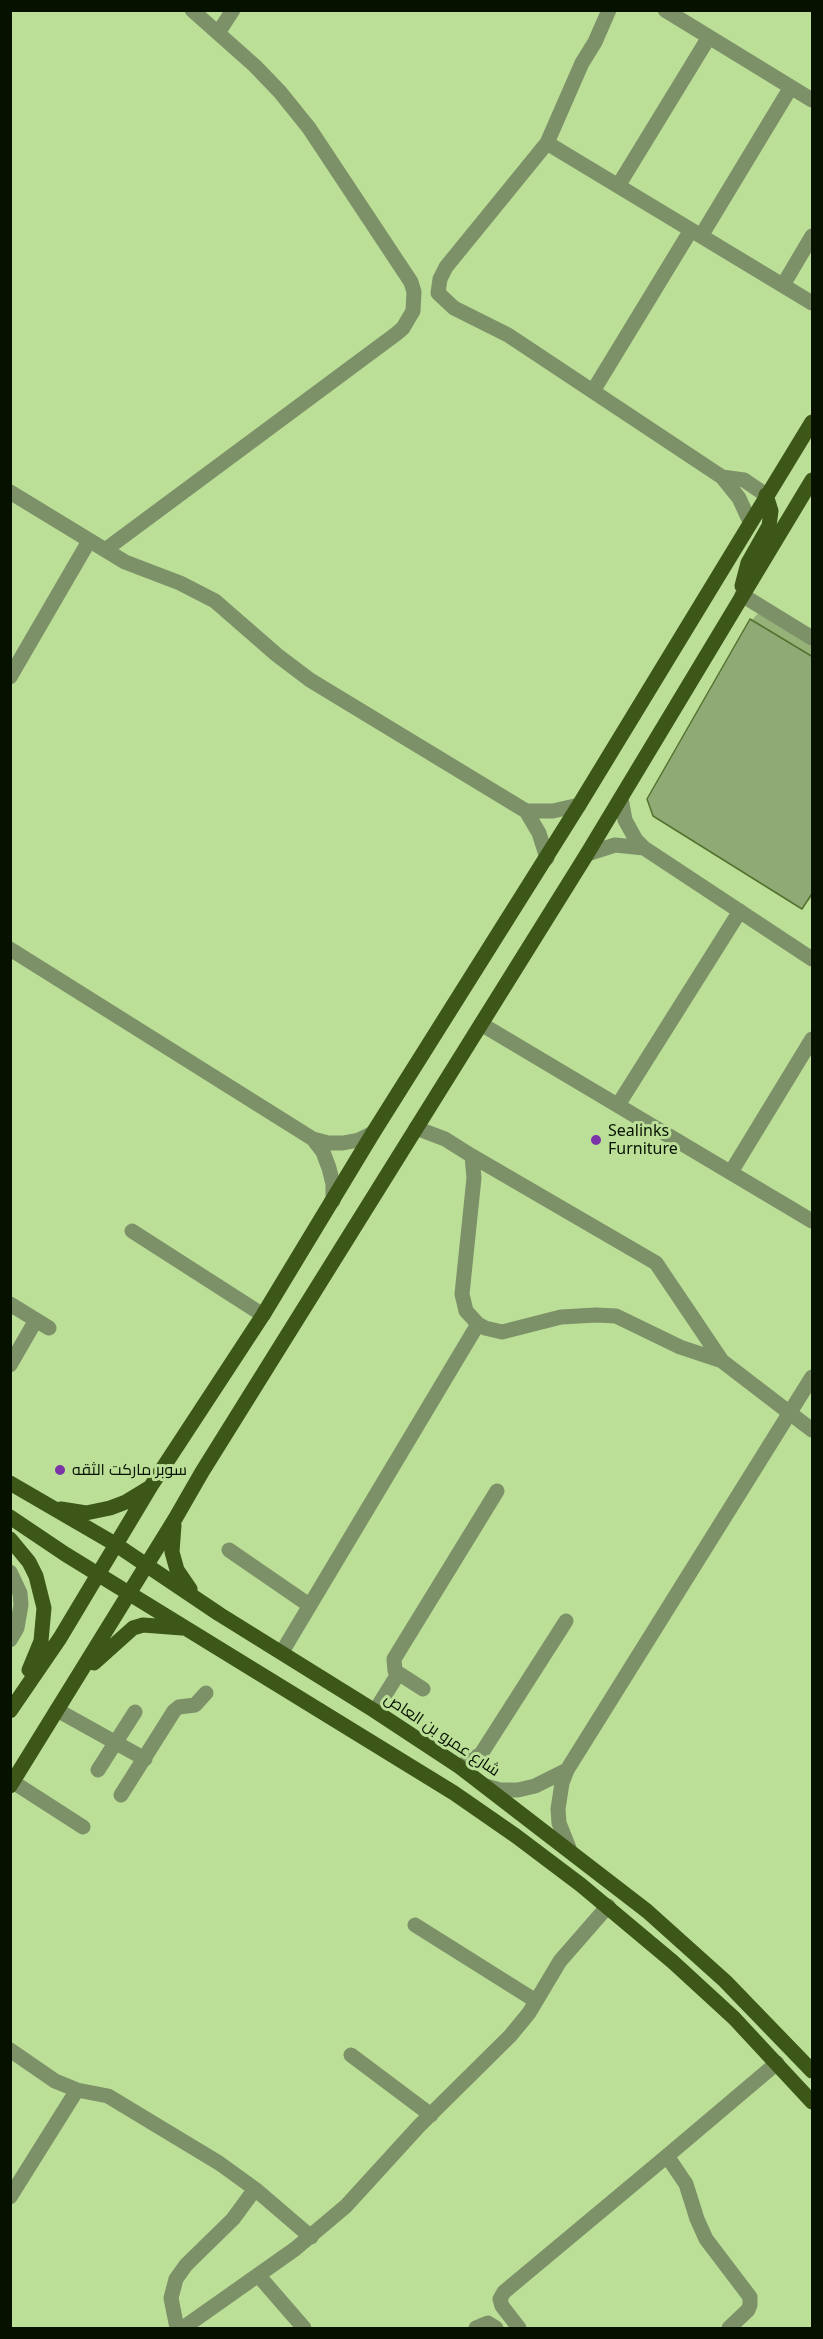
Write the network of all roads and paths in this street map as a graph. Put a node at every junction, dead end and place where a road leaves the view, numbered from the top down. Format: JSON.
{"nodes":[{"id":1,"x":192,"y":10,"type":"edge"},
{"id":2,"x":233,"y":10,"type":"edge"},
{"id":3,"x":609,"y":10,"type":"edge"},
{"id":4,"x":665,"y":10,"type":"edge"},
{"id":5,"x":218,"y":33,"type":"junction"},
{"id":6,"x":709,"y":37,"type":"junction"},
{"id":7,"x":791,"y":87,"type":"junction"},
{"id":8,"x":813,"y":100,"type":"edge"},
{"id":9,"x":546,"y":143,"type":"junction"},
{"id":10,"x":618,"y":186,"type":"junction"},
{"id":11,"x":696,"y":233,"type":"junction"},
{"id":12,"x":813,"y":236,"type":"edge"},
{"id":13,"x":783,"y":285,"type":"junction"},
{"id":14,"x":438,"y":293,"type":"junction"},
{"id":15,"x":414,"y":299,"type":"junction"},
{"id":16,"x":813,"y":303,"type":"edge"},
{"id":17,"x":593,"y":391,"type":"junction"},
{"id":18,"x":813,"y":422,"type":"edge"},
{"id":19,"x":722,"y":477,"type":"junction"},
{"id":20,"x":813,"y":480,"type":"edge"},
{"id":21,"x":10,"y":492,"type":"edge"},
{"id":22,"x":766,"y":495,"type":"junction"},
{"id":23,"x":750,"y":522,"type":"junction"},
{"id":24,"x":89,"y":541,"type":"junction"},
{"id":25,"x":105,"y":550,"type":"junction"},
{"id":26,"x":742,"y":595,"type":"junction"},
{"id":27,"x":813,"y":638,"type":"edge"},
{"id":28,"x":10,"y":677,"type":"edge"},
{"id":29,"x":621,"y":798,"type":"junction"},
{"id":30,"x":579,"y":805,"type":"junction"},
{"id":31,"x":526,"y":811,"type":"junction"},
{"id":32,"x":644,"y":848,"type":"junction"},
{"id":33,"x":586,"y":854,"type":"junction"},
{"id":34,"x":547,"y":858,"type":"junction"},
{"id":35,"x":740,"y":911,"type":"junction"},
{"id":36,"x":10,"y":949,"type":"edge"},
{"id":37,"x":813,"y":959,"type":"edge"},
{"id":38,"x":481,"y":1024,"type":"junction"},
{"id":39,"x":813,"y":1039,"type":"edge"},
{"id":40,"x":618,"y":1105,"type":"junction"},
{"id":41,"x":416,"y":1128,"type":"junction"},
{"id":42,"x":373,"y":1133,"type":"junction"},
{"id":43,"x":313,"y":1139,"type":"junction"},
{"id":44,"x":472,"y":1156,"type":"junction"},
{"id":45,"x":731,"y":1172,"type":"junction"},
{"id":46,"x":333,"y":1201,"type":"junction"},
{"id":47,"x":813,"y":1221,"type":"edge"},
{"id":48,"x":132,"y":1231,"type":"dead end"},
{"id":49,"x":10,"y":1304,"type":"edge"},
{"id":50,"x":263,"y":1315,"type":"junction"},
{"id":51,"x":478,"y":1324,"type":"junction"},
{"id":52,"x":722,"y":1361,"type":"junction"},
{"id":53,"x":10,"y":1365,"type":"edge"},
{"id":54,"x":813,"y":1377,"type":"edge"},
{"id":55,"x":790,"y":1414,"type":"junction"},
{"id":56,"x":813,"y":1430,"type":"edge"},
{"id":57,"x":10,"y":1483,"type":"edge"},
{"id":58,"x":151,"y":1486,"type":"junction"},
{"id":59,"x":497,"y":1491,"type":"dead end"},
{"id":60,"x":52,"y":1508,"type":"junction"},
{"id":61,"x":10,"y":1517,"type":"edge"},
{"id":62,"x":175,"y":1519,"type":"junction"},
{"id":63,"x":10,"y":1539,"type":"edge"},
{"id":64,"x":115,"y":1544,"type":"junction"},
{"id":65,"x":229,"y":1550,"type":"dead end"},
{"id":66,"x":147,"y":1564,"type":"junction"},
{"id":67,"x":10,"y":1572,"type":"edge"},
{"id":68,"x":98,"y":1574,"type":"junction"},
{"id":69,"x":129,"y":1593,"type":"junction"},
{"id":70,"x":199,"y":1601,"type":"junction"},
{"id":71,"x":309,"y":1605,"type":"junction"},
{"id":72,"x":566,"y":1621,"type":"dead end"},
{"id":73,"x":186,"y":1629,"type":"junction"},
{"id":74,"x":10,"y":1640,"type":"edge"},
{"id":75,"x":282,"y":1652,"type":"junction"},
{"id":76,"x":398,"y":1674,"type":"junction"},
{"id":77,"x":75,"y":1682,"type":"junction"},
{"id":78,"x":423,"y":1689,"type":"dead end"},
{"id":79,"x":206,"y":1693,"type":"dead end"},
{"id":80,"x":10,"y":1698,"type":"edge"},
{"id":81,"x":57,"y":1710,"type":"junction"},
{"id":82,"x":10,"y":1711,"type":"edge"},
{"id":83,"x":375,"y":1711,"type":"junction"},
{"id":84,"x":135,"y":1712,"type":"dead end"},
{"id":85,"x":116,"y":1742,"type":"junction"},
{"id":86,"x":145,"y":1759,"type":"junction"},
{"id":87,"x":460,"y":1767,"type":"junction"},
{"id":88,"x":99,"y":1770,"type":"dead end"},
{"id":89,"x":567,"y":1770,"type":"junction"},
{"id":90,"x":12,"y":1784,"type":"edge"},
{"id":91,"x":486,"y":1786,"type":"junction"},
{"id":92,"x":121,"y":1796,"type":"dead end"},
{"id":93,"x":83,"y":1827,"type":"dead end"},
{"id":94,"x":568,"y":1848,"type":"junction"},
{"id":95,"x":608,"y":1906,"type":"junction"},
{"id":96,"x":415,"y":1925,"type":"dead end"},
{"id":97,"x":536,"y":2001,"type":"junction"},
{"id":98,"x":10,"y":2050,"type":"edge"},
{"id":99,"x":351,"y":2055,"type":"dead end"},
{"id":100,"x":777,"y":2063,"type":"junction"},
{"id":101,"x":813,"y":2071,"type":"edge"},
{"id":102,"x":76,"y":2090,"type":"junction"},
{"id":103,"x":813,"y":2103,"type":"edge"},
{"id":104,"x":431,"y":2115,"type":"junction"},
{"id":105,"x":667,"y":2156,"type":"junction"},
{"id":106,"x":255,"y":2189,"type":"junction"},
{"id":107,"x":10,"y":2197,"type":"edge"},
{"id":108,"x":311,"y":2236,"type":"junction"},
{"id":109,"x":258,"y":2275,"type":"junction"},
{"id":110,"x":177,"y":2328,"type":"edge"},
{"id":111,"x":183,"y":2328,"type":"edge"},
{"id":112,"x":304,"y":2328,"type":"edge"},
{"id":113,"x":476,"y":2328,"type":"edge"},
{"id":114,"x":496,"y":2328,"type":"edge"},
{"id":115,"x":519,"y":2328,"type":"edge"},
{"id":116,"x":729,"y":2328,"type":"edge"}],
"edges":[{"from":1,"to":5,"type":"street"},
{"from":2,"to":5,"type":"street"},
{"from":3,"to":9,"type":"street"},
{"from":4,"to":6,"type":"street"},
{"from":5,"to":15,"type":"street"},
{"from":6,"to":7,"type":"street"},
{"from":6,"to":10,"type":"street"},
{"from":7,"to":8,"type":"street"},
{"from":7,"to":11,"type":"street"},
{"from":9,"to":10,"type":"street"},
{"from":9,"to":14,"type":"street"},
{"from":10,"to":11,"type":"street"},
{"from":11,"to":13,"type":"street"},
{"from":11,"to":17,"type":"street"},
{"from":12,"to":13,"type":"street"},
{"from":13,"to":16,"type":"street"},
{"from":14,"to":15,"type":"street"},
{"from":14,"to":17,"type":"street"},
{"from":15,"to":25,"type":"street"},
{"from":17,"to":19,"type":"street"},
{"from":18,"to":22,"type":"main road"},
{"from":19,"to":22,"type":"street"},
{"from":19,"to":23,"type":"street"},
{"from":20,"to":26,"type":"main road"},
{"from":21,"to":24,"type":"street"},
{"from":22,"to":23,"type":"main road"},
{"from":22,"to":26,"type":"main road"},
{"from":23,"to":30,"type":"main road"},
{"from":24,"to":25,"type":"street"},
{"from":24,"to":28,"type":"street"},
{"from":25,"to":31,"type":"street"},
{"from":26,"to":27,"type":"street"},
{"from":26,"to":29,"type":"main road"},
{"from":29,"to":32,"type":"street"},
{"from":29,"to":33,"type":"main road"},
{"from":30,"to":31,"type":"street"},
{"from":30,"to":34,"type":"main road"},
{"from":31,"to":34,"type":"street"},
{"from":32,"to":33,"type":"street"},
{"from":32,"to":35,"type":"street"},
{"from":33,"to":38,"type":"main road"},
{"from":34,"to":42,"type":"main road"},
{"from":35,"to":37,"type":"street"},
{"from":35,"to":40,"type":"street"},
{"from":36,"to":43,"type":"street"},
{"from":38,"to":40,"type":"street"},
{"from":38,"to":41,"type":"main road"},
{"from":39,"to":45,"type":"street"},
{"from":40,"to":45,"type":"street"},
{"from":41,"to":44,"type":"street"},
{"from":41,"to":62,"type":"main road"},
{"from":42,"to":43,"type":"street"},
{"from":42,"to":46,"type":"main road"},
{"from":43,"to":46,"type":"street"},
{"from":44,"to":51,"type":"street"},
{"from":44,"to":52,"type":"street"},
{"from":45,"to":47,"type":"street"},
{"from":46,"to":50,"type":"main road"},
{"from":48,"to":50,"type":"street"},
{"from":49,"to":53,"type":"street"},
{"from":50,"to":58,"type":"main road"},
{"from":51,"to":52,"type":"street"},
{"from":51,"to":71,"type":"street"},
{"from":52,"to":55,"type":"street"},
{"from":54,"to":55,"type":"street"},
{"from":55,"to":56,"type":"street"},
{"from":55,"to":89,"type":"street"},
{"from":57,"to":60,"type":"main road","name":"شارع عمرو بن العاص"},
{"from":58,"to":60,"type":"main road"},
{"from":58,"to":64,"type":"main road"},
{"from":59,"to":76,"type":"street"},
{"from":60,"to":64,"type":"main road","name":"شارع عمرو بن العاص"},
{"from":61,"to":68,"type":"main road"},
{"from":62,"to":66,"type":"main road"},
{"from":62,"to":70,"type":"main road"},
{"from":63,"to":80,"type":"main road"},
{"from":64,"to":66,"type":"main road","name":"شارع عمرو بن العاص"},
{"from":64,"to":68,"type":"main road"},
{"from":65,"to":71,"type":"street"},
{"from":66,"to":69,"type":"main road"},
{"from":66,"to":70,"type":"main road","name":"شارع عمرو بن العاص"},
{"from":67,"to":74,"type":"street"},
{"from":68,"to":69,"type":"main road"},
{"from":68,"to":82,"type":"main road"},
{"from":69,"to":73,"type":"main road"},
{"from":69,"to":77,"type":"main road"},
{"from":70,"to":75,"type":"main road","name":"شارع عمرو بن العاص"},
{"from":71,"to":75,"type":"street"},
{"from":72,"to":87,"type":"street"},
{"from":73,"to":77,"type":"main road"},
{"from":73,"to":95,"type":"main road"},
{"from":75,"to":83,"type":"main road","name":"شارع عمرو بن العاص"},
{"from":76,"to":78,"type":"street"},
{"from":76,"to":83,"type":"street"},
{"from":77,"to":81,"type":"main road"},
{"from":79,"to":86,"type":"street"},
{"from":81,"to":85,"type":"street"},
{"from":81,"to":90,"type":"main road"},
{"from":83,"to":87,"type":"main road","name":"شارع عمرو بن العاص"},
{"from":84,"to":85,"type":"street"},
{"from":85,"to":86,"type":"street"},
{"from":85,"to":88,"type":"street"},
{"from":86,"to":92,"type":"street"},
{"from":87,"to":91,"type":"main road","name":"شارع عمرو بن العاص"},
{"from":89,"to":91,"type":"street"},
{"from":89,"to":94,"type":"street"},
{"from":90,"to":93,"type":"street"},
{"from":91,"to":94,"type":"main road","name":"شارع عمرو بن العاص"},
{"from":94,"to":101,"type":"main road","name":"شارع عمرو بن العاص"},
{"from":95,"to":97,"type":"street"},
{"from":95,"to":100,"type":"main road"},
{"from":96,"to":97,"type":"street"},
{"from":97,"to":104,"type":"street"},
{"from":98,"to":102,"type":"street"},
{"from":99,"to":104,"type":"street"},
{"from":100,"to":103,"type":"main road"},
{"from":100,"to":105,"type":"street"},
{"from":102,"to":106,"type":"street"},
{"from":102,"to":107,"type":"street"},
{"from":104,"to":108,"type":"street"},
{"from":105,"to":115,"type":"street"},
{"from":105,"to":116,"type":"street"},
{"from":106,"to":108,"type":"street"},
{"from":106,"to":110,"type":"street"},
{"from":108,"to":109,"type":"street"},
{"from":109,"to":111,"type":"street"},
{"from":109,"to":112,"type":"street"},
{"from":113,"to":114,"type":"street"}]}
